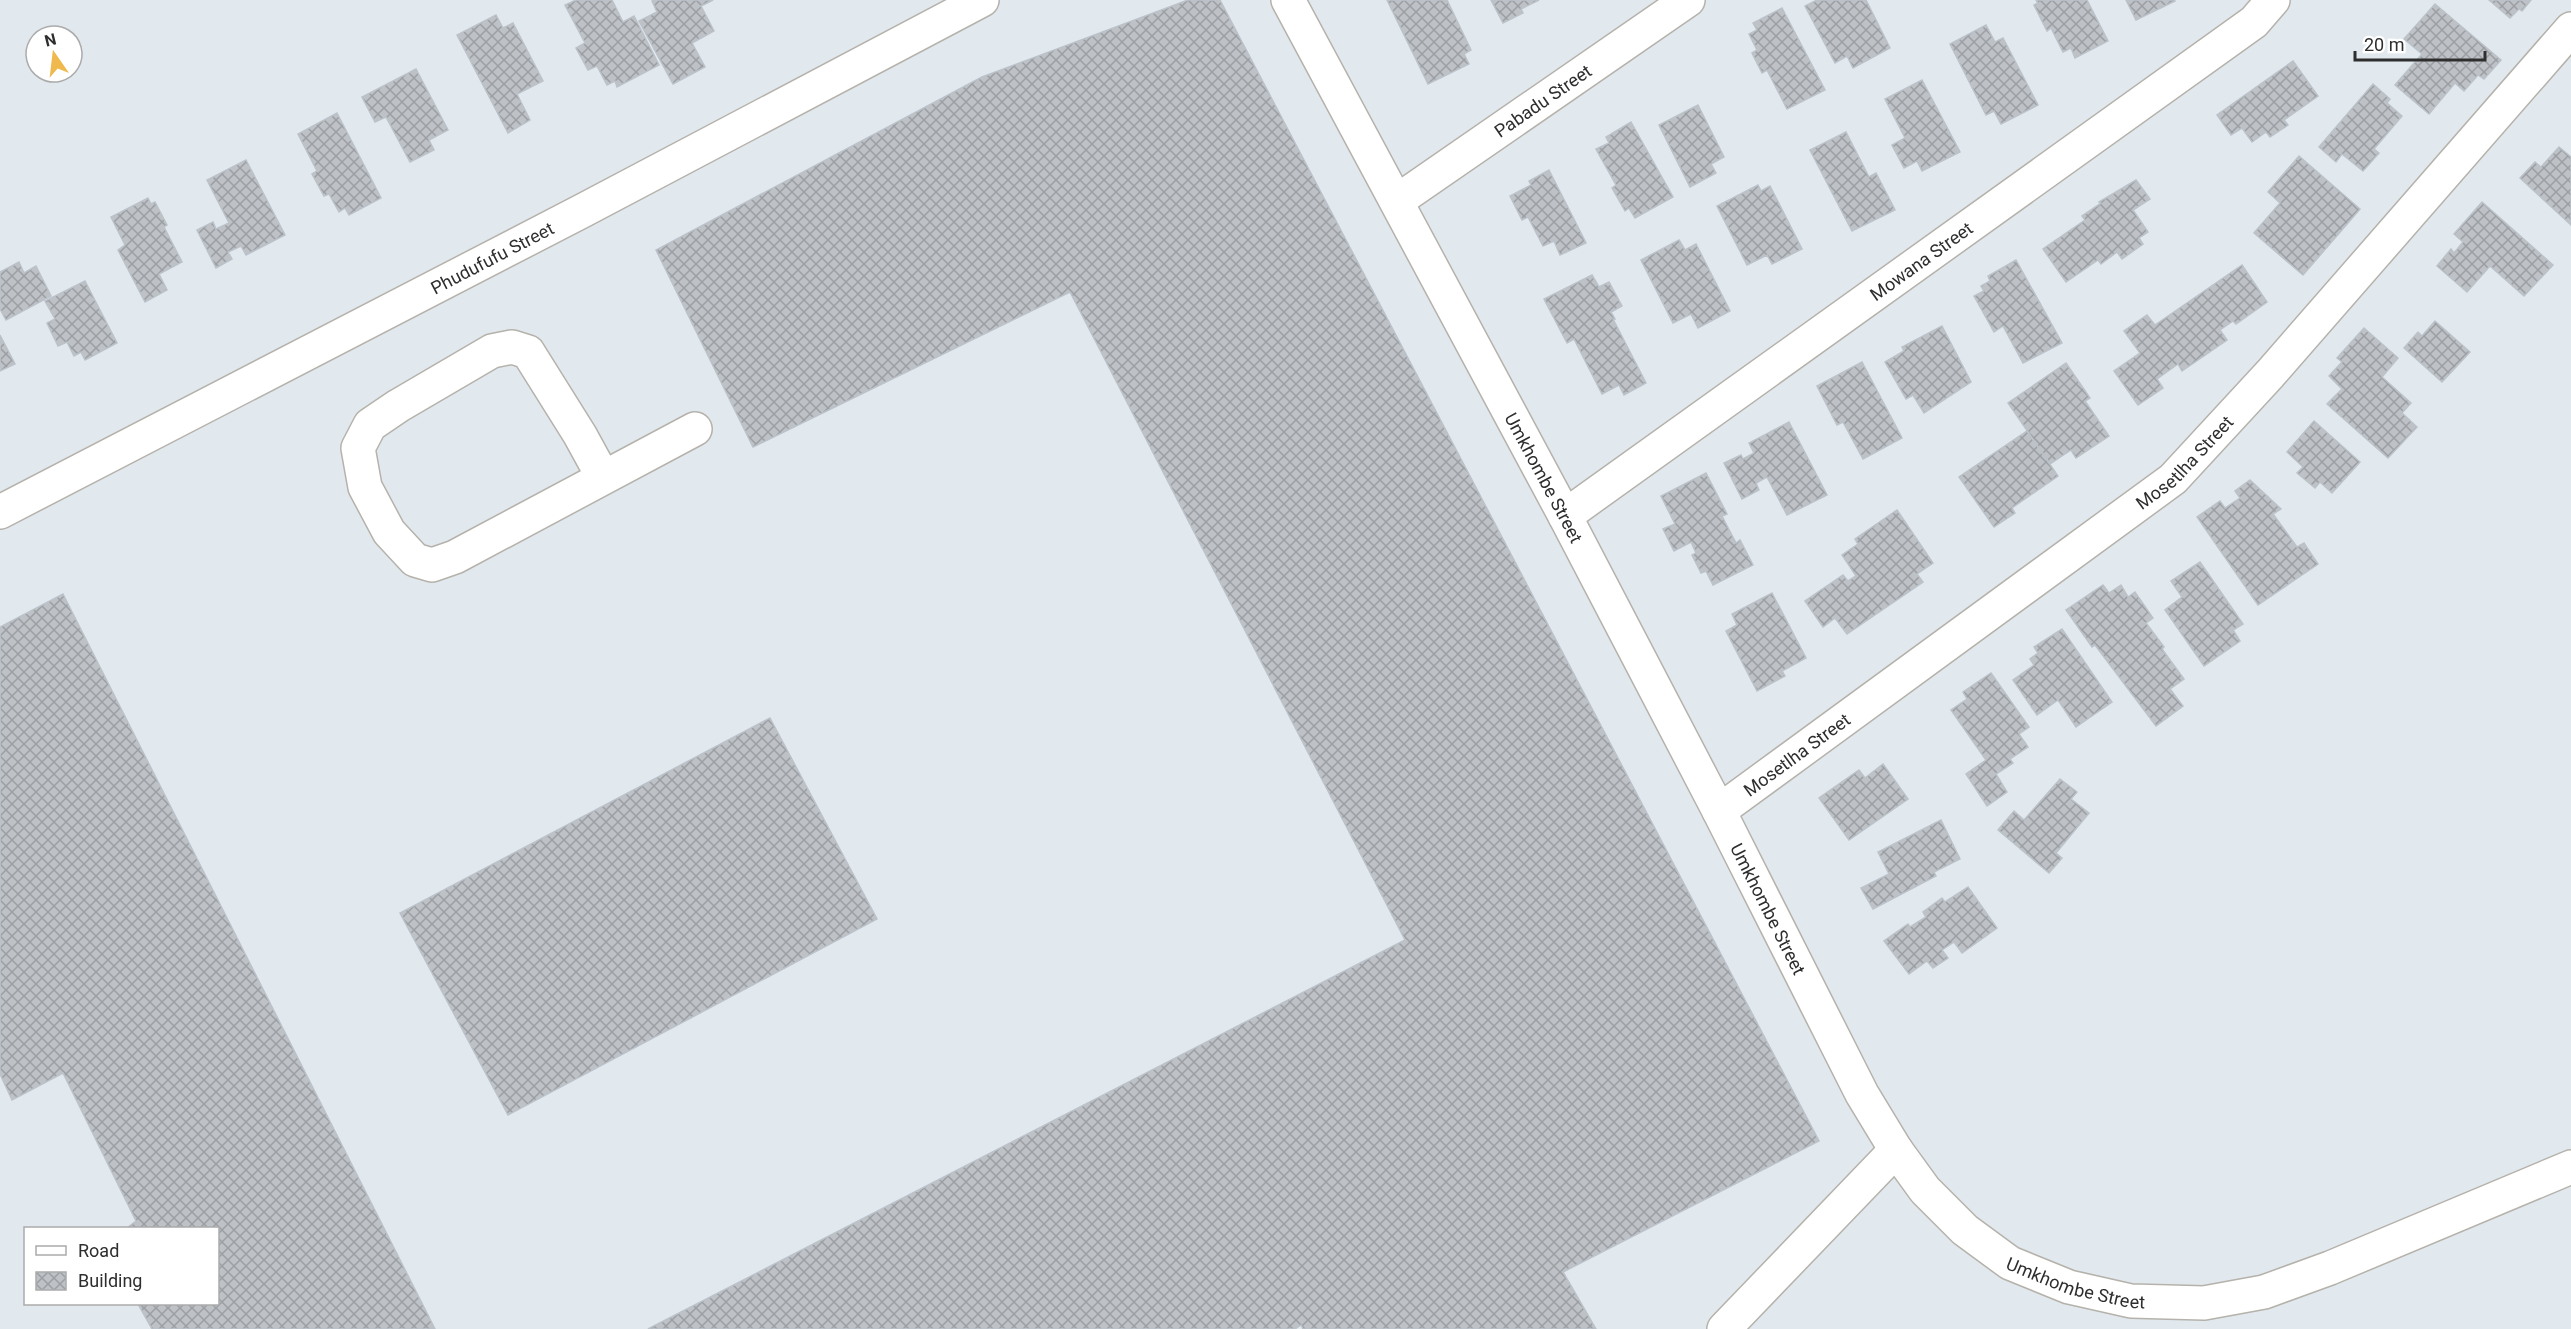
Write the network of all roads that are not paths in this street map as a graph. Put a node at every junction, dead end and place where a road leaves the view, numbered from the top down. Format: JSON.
{"nodes":[{"id":1,"x":982,"y":0,"type":"edge"},
{"id":2,"x":1288,"y":0,"type":"edge"},
{"id":3,"x":1688,"y":0,"type":"edge"},
{"id":4,"x":2273,"y":0,"type":"edge"},
{"id":5,"x":2571,"y":29,"type":"edge"},
{"id":6,"x":1397,"y":201,"type":"junction"},
{"id":7,"x":695,"y":429,"type":"dead end"},
{"id":8,"x":603,"y":477,"type":"junction"},
{"id":9,"x":0,"y":512,"type":"edge"},
{"id":10,"x":1565,"y":516,"type":"junction"},
{"id":11,"x":1719,"y":811,"type":"junction"},
{"id":12,"x":1896,"y":1150,"type":"junction"},
{"id":13,"x":2571,"y":1167,"type":"edge"},
{"id":14,"x":1724,"y":1329,"type":"edge"}],
"edges":[{"from":1,"to":9,"type":"street","name":"Phudufufu Street"},
{"from":2,"to":6,"type":"street","name":"Umkhombe Street"},
{"from":3,"to":6,"type":"street","name":"Pabadu Street"},
{"from":4,"to":10,"type":"street","name":"Mowana Street"},
{"from":5,"to":11,"type":"street","name":"Mosetlha Street"},
{"from":6,"to":10,"type":"street","name":"Umkhombe Street"},
{"from":7,"to":8,"type":"street"},
{"from":8,"to":8,"type":"street"},
{"from":10,"to":11,"type":"street","name":"Umkhombe Street"},
{"from":11,"to":12,"type":"street","name":"Umkhombe Street"},
{"from":12,"to":13,"type":"street","name":"Umkhombe Street"},
{"from":12,"to":14,"type":"street"}]}
